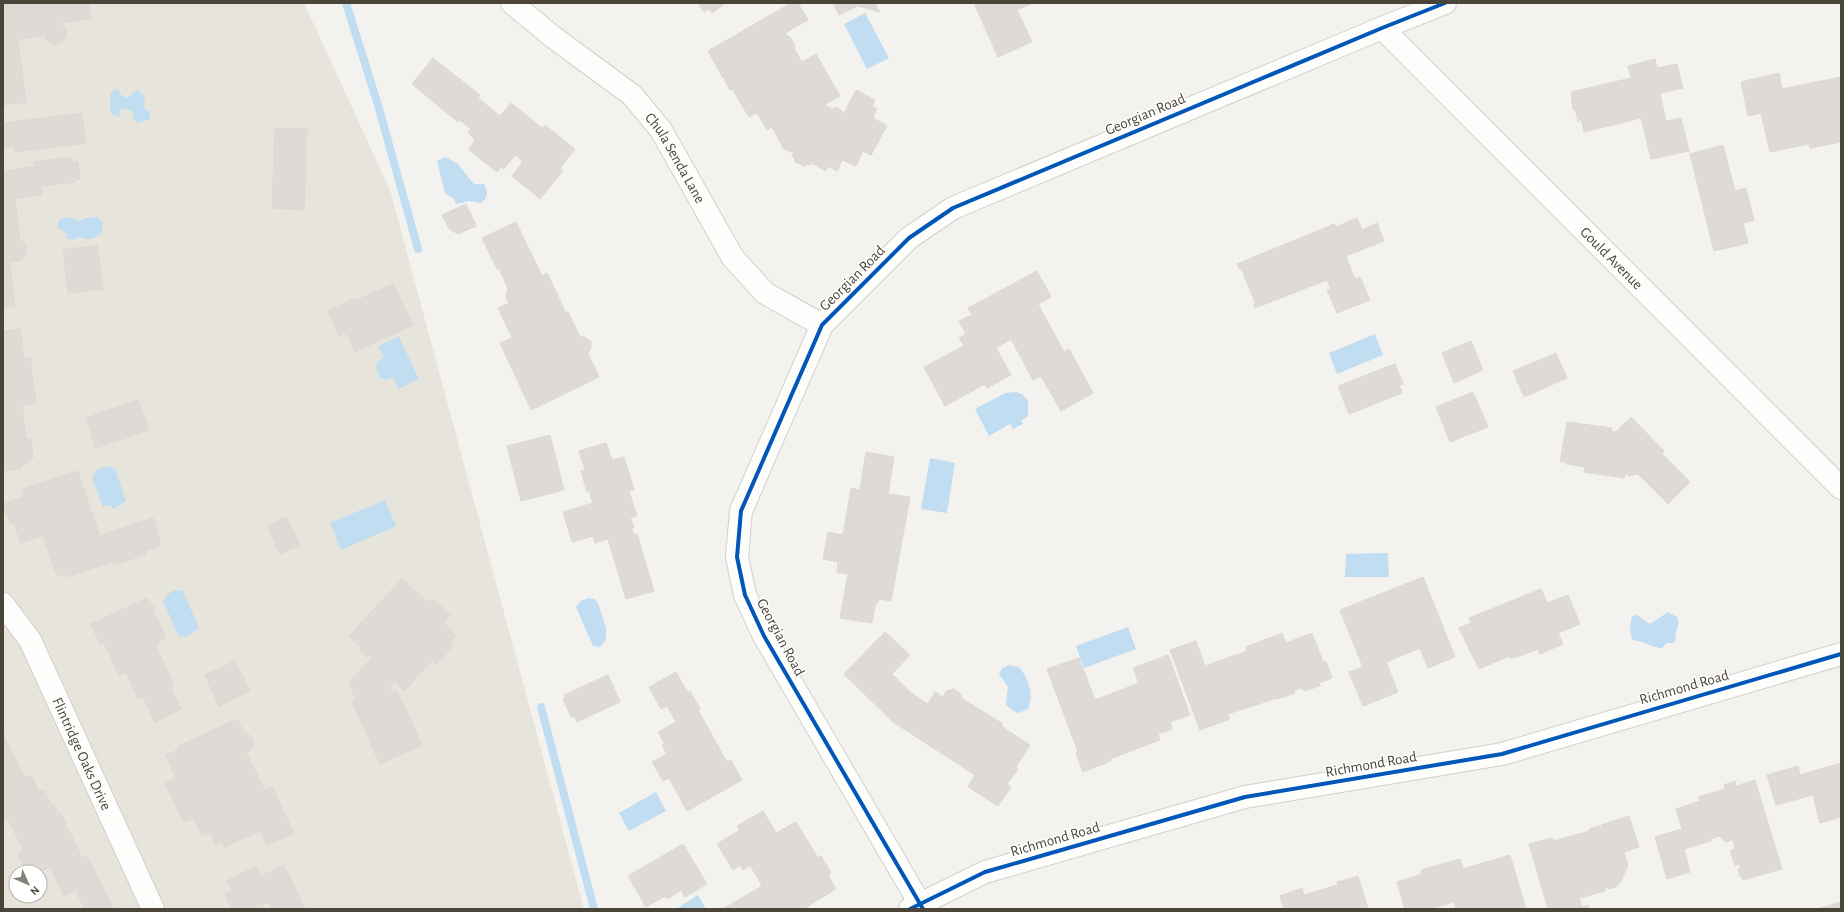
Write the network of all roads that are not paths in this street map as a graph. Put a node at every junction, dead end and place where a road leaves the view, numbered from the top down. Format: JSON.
{"nodes":[{"id":1,"x":512,"y":3,"type":"edge"},
{"id":2,"x":1445,"y":3,"type":"edge"},
{"id":3,"x":1382,"y":28,"type":"junction"},
{"id":4,"x":822,"y":326,"type":"junction"},
{"id":5,"x":1841,"y":488,"type":"edge"},
{"id":6,"x":3,"y":604,"type":"edge"},
{"id":7,"x":1841,"y":654,"type":"edge"},
{"id":8,"x":918,"y":907,"type":"edge"},
{"id":9,"x":153,"y":909,"type":"edge"}],
"edges":[{"from":1,"to":4,"type":"street","name":"Chula Senda Lane"},
{"from":2,"to":3,"type":"street","name":"Georgian Road"},
{"from":3,"to":4,"type":"street","name":"Georgian Road"},
{"from":3,"to":5,"type":"street","name":"Gould Avenue"},
{"from":4,"to":8,"type":"street","name":"Georgian Road"},
{"from":6,"to":9,"type":"street","name":"Flintridge Oaks Drive"},
{"from":7,"to":8,"type":"street","name":"Richmond Road"}]}
